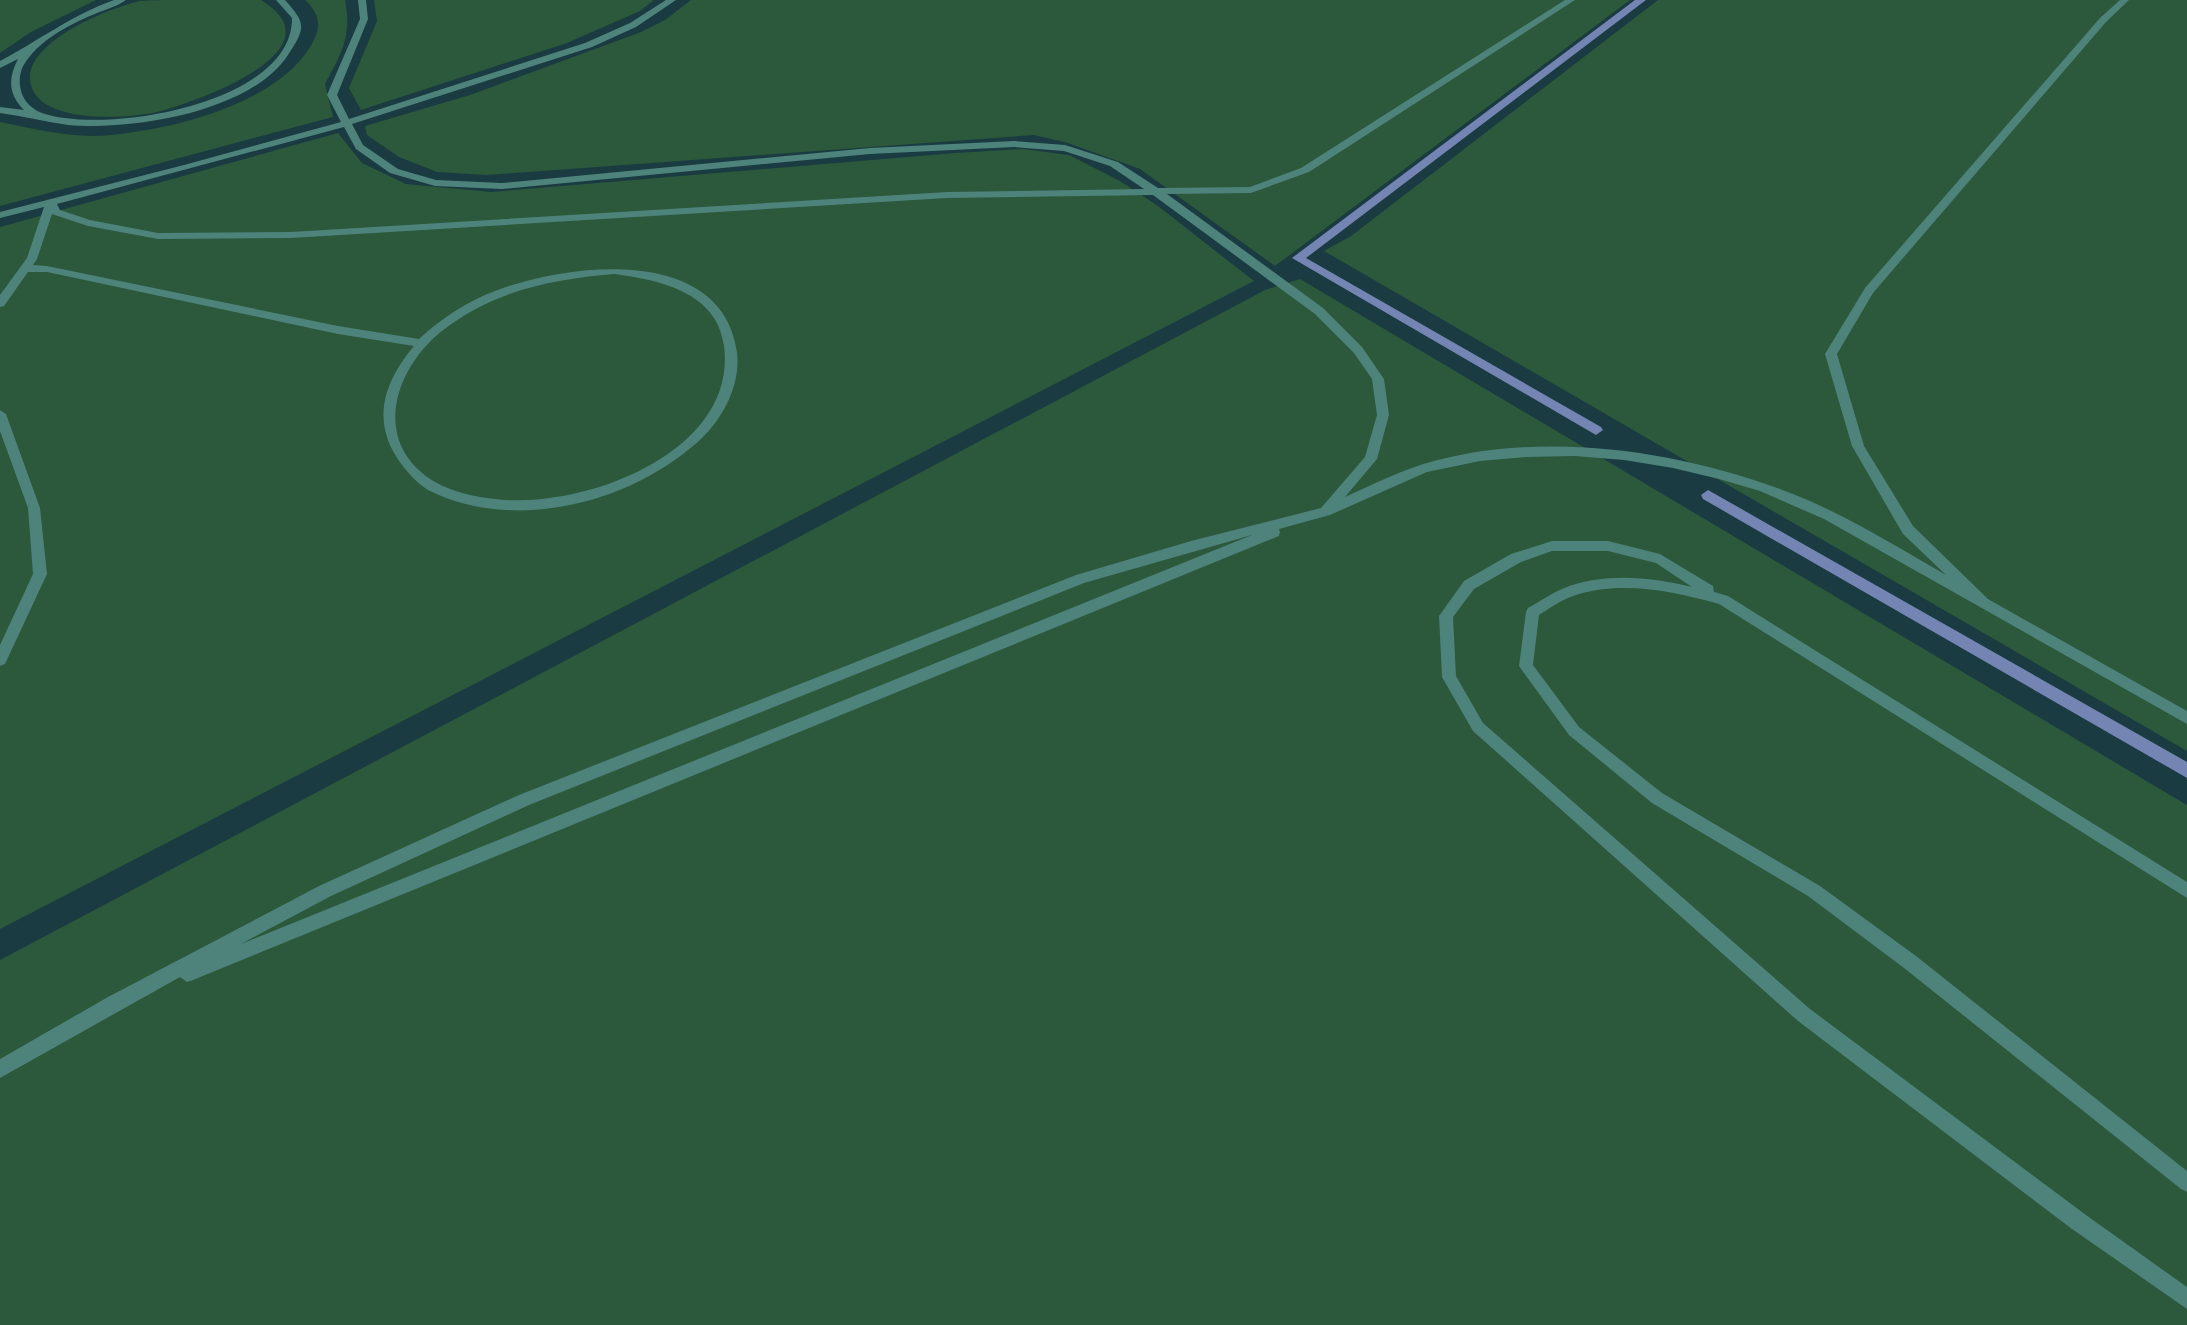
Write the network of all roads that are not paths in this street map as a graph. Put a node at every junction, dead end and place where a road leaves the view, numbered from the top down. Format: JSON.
{"nodes":[{"id":1,"x":122,"y":0,"type":"edge"},
{"id":2,"x":280,"y":0,"type":"edge"},
{"id":3,"x":362,"y":0,"type":"edge"},
{"id":4,"x":672,"y":0,"type":"edge"},
{"id":5,"x":1571,"y":0,"type":"edge"},
{"id":6,"x":2125,"y":0,"type":"edge"},
{"id":7,"x":30,"y":49,"type":"junction"},
{"id":8,"x":0,"y":65,"type":"edge"},
{"id":9,"x":0,"y":110,"type":"edge"},
{"id":10,"x":36,"y":114,"type":"junction"},
{"id":11,"x":345,"y":124,"type":"junction"},
{"id":12,"x":1158,"y":193,"type":"junction"},
{"id":13,"x":51,"y":202,"type":"junction"},
{"id":14,"x":0,"y":215,"type":"edge"},
{"id":15,"x":25,"y":268,"type":"junction"},
{"id":16,"x":0,"y":303,"type":"edge"},
{"id":17,"x":421,"y":343,"type":"junction"},
{"id":18,"x":0,"y":414,"type":"edge"},
{"id":19,"x":1325,"y":512,"type":"junction"},
{"id":20,"x":1723,"y":600,"type":"junction"},
{"id":21,"x":1983,"y":603,"type":"junction"},
{"id":22,"x":0,"y":660,"type":"edge"},
{"id":23,"x":2187,"y":718,"type":"edge"},
{"id":24,"x":2187,"y":891,"type":"edge"},
{"id":25,"x":114,"y":1003,"type":"junction"},
{"id":26,"x":0,"y":1069,"type":"edge"},
{"id":27,"x":2187,"y":1183,"type":"edge"},
{"id":28,"x":2187,"y":1299,"type":"edge"}],
"edges":[{"from":1,"to":7,"type":"lane"},
{"from":2,"to":10,"type":"lane"},
{"from":3,"to":11,"type":"lane"},
{"from":4,"to":11,"type":"lane"},
{"from":5,"to":12,"type":"lane"},
{"from":6,"to":21,"type":"lane"},
{"from":7,"to":8,"type":"lane"},
{"from":7,"to":10,"type":"lane"},
{"from":9,"to":10,"type":"lane"},
{"from":11,"to":12,"type":"lane"},
{"from":11,"to":13,"type":"lane"},
{"from":12,"to":13,"type":"lane"},
{"from":12,"to":19,"type":"lane"},
{"from":13,"to":14,"type":"lane"},
{"from":13,"to":15,"type":"lane"},
{"from":15,"to":16,"type":"lane"},
{"from":15,"to":17,"type":"lane"},
{"from":17,"to":17,"type":"lane"},
{"from":18,"to":22,"type":"lane"},
{"from":19,"to":21,"type":"lane"},
{"from":19,"to":25,"type":"lane"},
{"from":19,"to":25,"type":"lane"},
{"from":20,"to":24,"type":"lane"},
{"from":20,"to":27,"type":"lane"},
{"from":20,"to":28,"type":"lane"},
{"from":21,"to":23,"type":"lane"},
{"from":25,"to":26,"type":"lane"}]}
